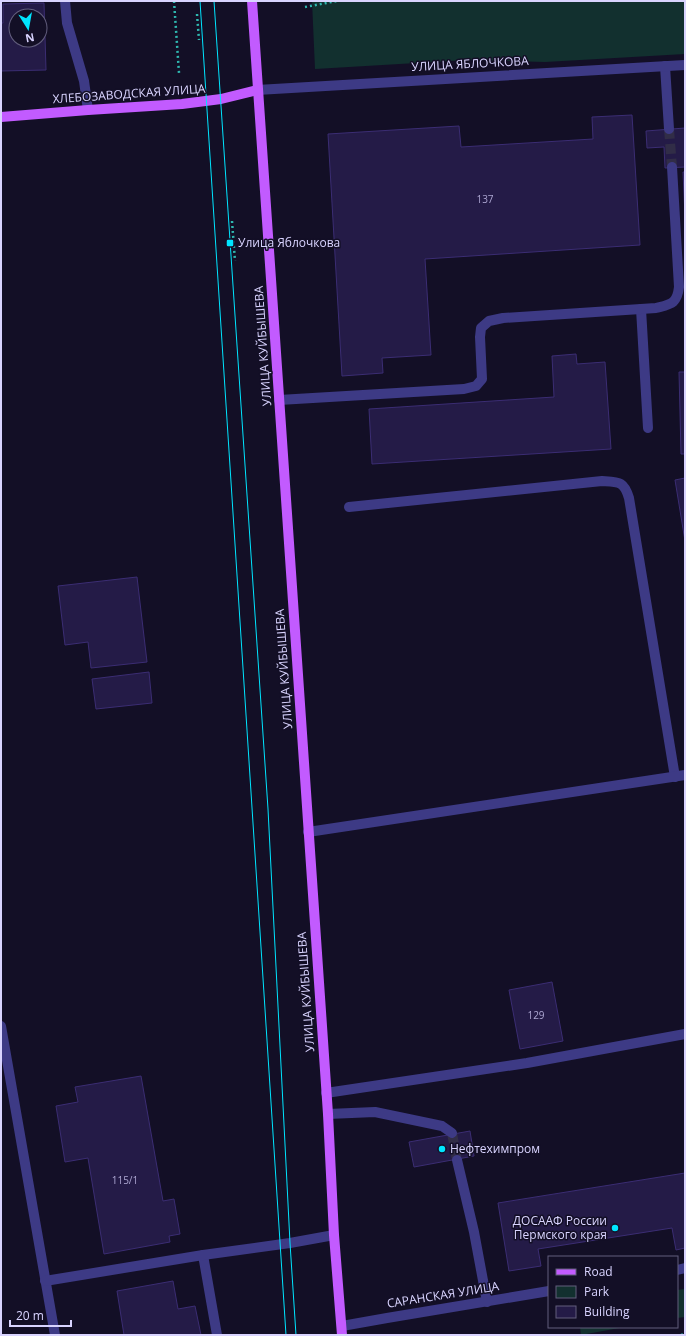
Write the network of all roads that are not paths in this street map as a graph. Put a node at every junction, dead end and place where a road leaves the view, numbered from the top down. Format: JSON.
{"nodes":[{"id":1,"x":65,"y":1,"type":"edge"},
{"id":2,"x":252,"y":1,"type":"edge"},
{"id":3,"x":666,"y":66,"type":"junction"},
{"id":4,"x":685,"y":66,"type":"edge"},
{"id":5,"x":257,"y":90,"type":"junction"},
{"id":6,"x":88,"y":110,"type":"junction"},
{"id":7,"x":1,"y":117,"type":"edge"},
{"id":8,"x":669,"y":129,"type":"tunnel mouth"},
{"id":9,"x":672,"y":167,"type":"tunnel mouth"},
{"id":10,"x":641,"y":309,"type":"junction"},
{"id":11,"x":279,"y":400,"type":"junction"},
{"id":12,"x":648,"y":428,"type":"dead end"},
{"id":13,"x":349,"y":506,"type":"dead end"},
{"id":14,"x":680,"y":776,"type":"edge"},
{"id":15,"x":308,"y":832,"type":"junction"},
{"id":16,"x":1,"y":1026,"type":"edge"},
{"id":17,"x":685,"y":1034,"type":"edge"},
{"id":18,"x":326,"y":1094,"type":"junction"},
{"id":19,"x":328,"y":1114,"type":"junction"},
{"id":20,"x":452,"y":1133,"type":"dead end"},
{"id":21,"x":457,"y":1160,"type":"tunnel mouth"},
{"id":22,"x":334,"y":1235,"type":"junction"},
{"id":23,"x":203,"y":1255,"type":"junction"},
{"id":24,"x":45,"y":1281,"type":"junction"},
{"id":25,"x":548,"y":1291,"type":"edge"},
{"id":26,"x":487,"y":1302,"type":"junction"},
{"id":27,"x":342,"y":1331,"type":"edge"},
{"id":28,"x":55,"y":1335,"type":"edge"},
{"id":29,"x":217,"y":1335,"type":"edge"}],
"edges":[{"from":1,"to":6,"type":"street"},
{"from":2,"to":5,"type":"main road","name":"УЛИЦА КУЙБЫШЕВА"},
{"from":3,"to":4,"type":"street","name":"УЛИЦА ЯБЛОЧКОВА"},
{"from":3,"to":5,"type":"street","name":"УЛИЦА ЯБЛОЧКОВА"},
{"from":3,"to":8,"type":"street"},
{"from":5,"to":6,"type":"main road","name":"ХЛЕБОЗАВОДСКАЯ УЛИЦА"},
{"from":5,"to":11,"type":"main road","name":"УЛИЦА КУЙБЫШЕВА"},
{"from":6,"to":7,"type":"main road","name":"ХЛЕБОЗАВОДСКАЯ УЛИЦА"},
{"from":9,"to":10,"type":"street"},
{"from":10,"to":11,"type":"street"},
{"from":10,"to":12,"type":"street"},
{"from":11,"to":15,"type":"main road","name":"УЛИЦА КУЙБЫШЕВА"},
{"from":13,"to":14,"type":"street"},
{"from":14,"to":15,"type":"street"},
{"from":15,"to":18,"type":"main road","name":"УЛИЦА КУЙБЫШЕВА"},
{"from":16,"to":24,"type":"street"},
{"from":17,"to":18,"type":"street"},
{"from":18,"to":19,"type":"main road","name":"УЛИЦА КУЙБЫШЕВА"},
{"from":19,"to":20,"type":"street"},
{"from":19,"to":22,"type":"main road","name":"УЛИЦА КУЙБЫШЕВА"},
{"from":21,"to":26,"type":"street"},
{"from":22,"to":23,"type":"street"},
{"from":22,"to":27,"type":"main road","name":"УЛИЦА КУЙБЫШЕВА"},
{"from":23,"to":24,"type":"street"},
{"from":23,"to":29,"type":"street"},
{"from":24,"to":28,"type":"street"},
{"from":25,"to":26,"type":"street","name":"САРАНСКАЯ УЛИЦА"},
{"from":26,"to":27,"type":"street","name":"САРАНСКАЯ УЛИЦА"}]}
